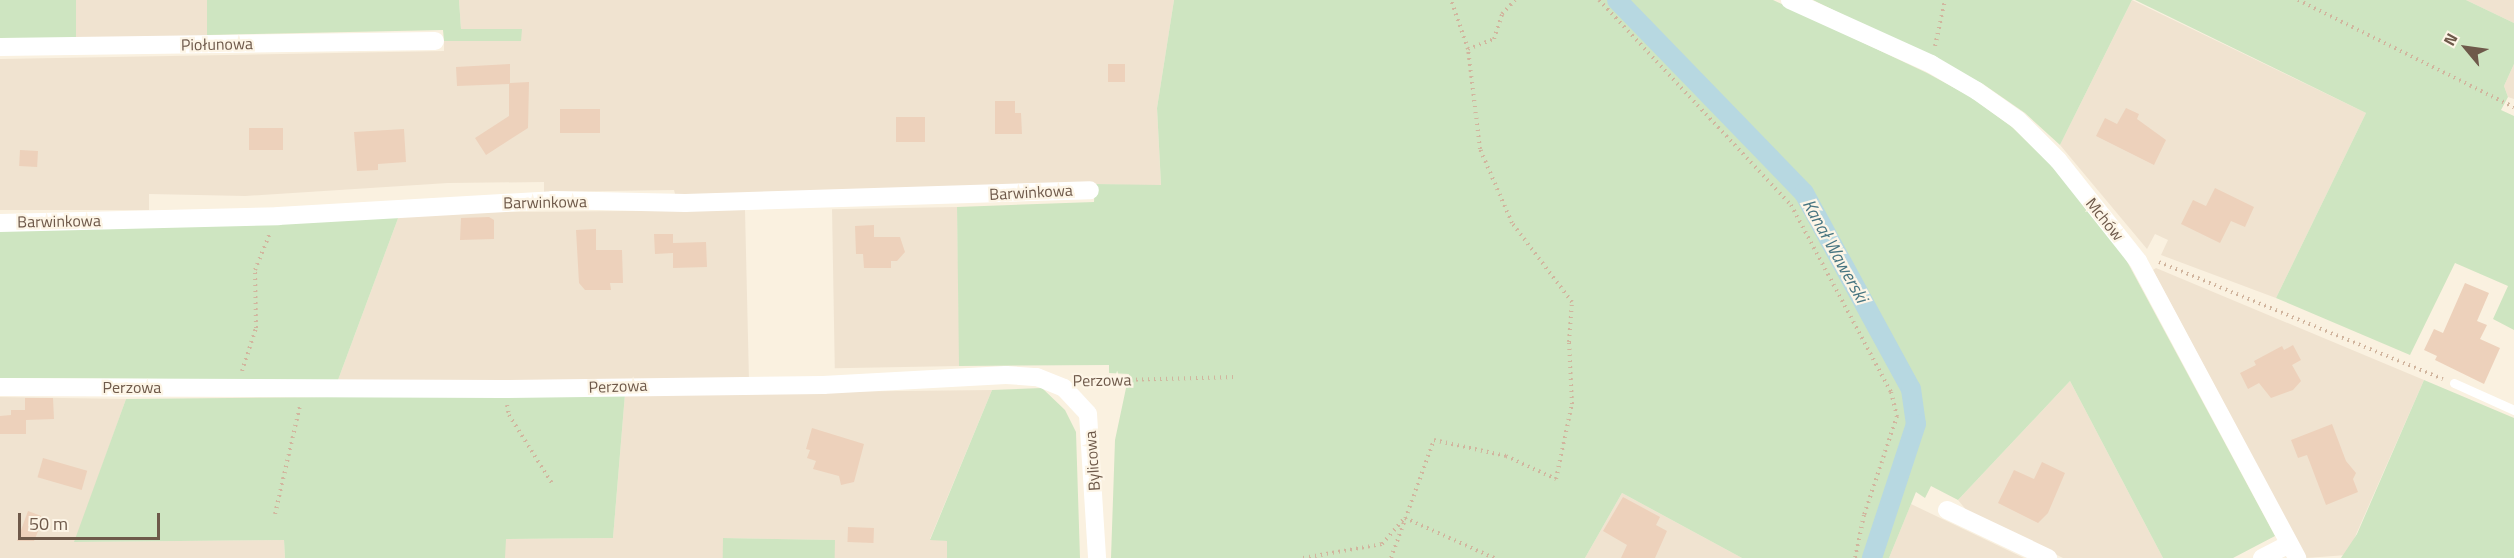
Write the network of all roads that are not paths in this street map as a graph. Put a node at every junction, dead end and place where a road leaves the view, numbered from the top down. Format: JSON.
{"nodes":[{"id":1,"x":1790,"y":0,"type":"edge"},
{"id":2,"x":435,"y":41,"type":"dead end"},
{"id":3,"x":0,"y":47,"type":"edge"},
{"id":4,"x":1090,"y":190,"type":"dead end"},
{"id":5,"x":0,"y":223,"type":"edge"},
{"id":6,"x":1050,"y":381,"type":"joint"},
{"id":7,"x":2454,"y":384,"type":"road end"},
{"id":8,"x":0,"y":387,"type":"edge"},
{"id":9,"x":2514,"y":410,"type":"edge"},
{"id":10,"x":1947,"y":510,"type":"dead end"},
{"id":11,"x":2293,"y":551,"type":"edge"},
{"id":12,"x":1097,"y":558,"type":"edge"},
{"id":13,"x":2048,"y":558,"type":"edge"},
{"id":14,"x":2262,"y":558,"type":"edge"}],
"edges":[{"from":1,"to":11,"type":"street","name":"Mchów"},
{"from":2,"to":3,"type":"street","name":"Piołunowa"},
{"from":4,"to":5,"type":"street","name":"Barwinkowa"},
{"from":6,"to":8,"type":"street","name":"Perzowa"},
{"from":6,"to":12,"type":"street","name":"Bylicowa"},
{"from":7,"to":9,"type":"lane"},
{"from":10,"to":13,"type":"street"},
{"from":11,"to":14,"type":"street"}]}
